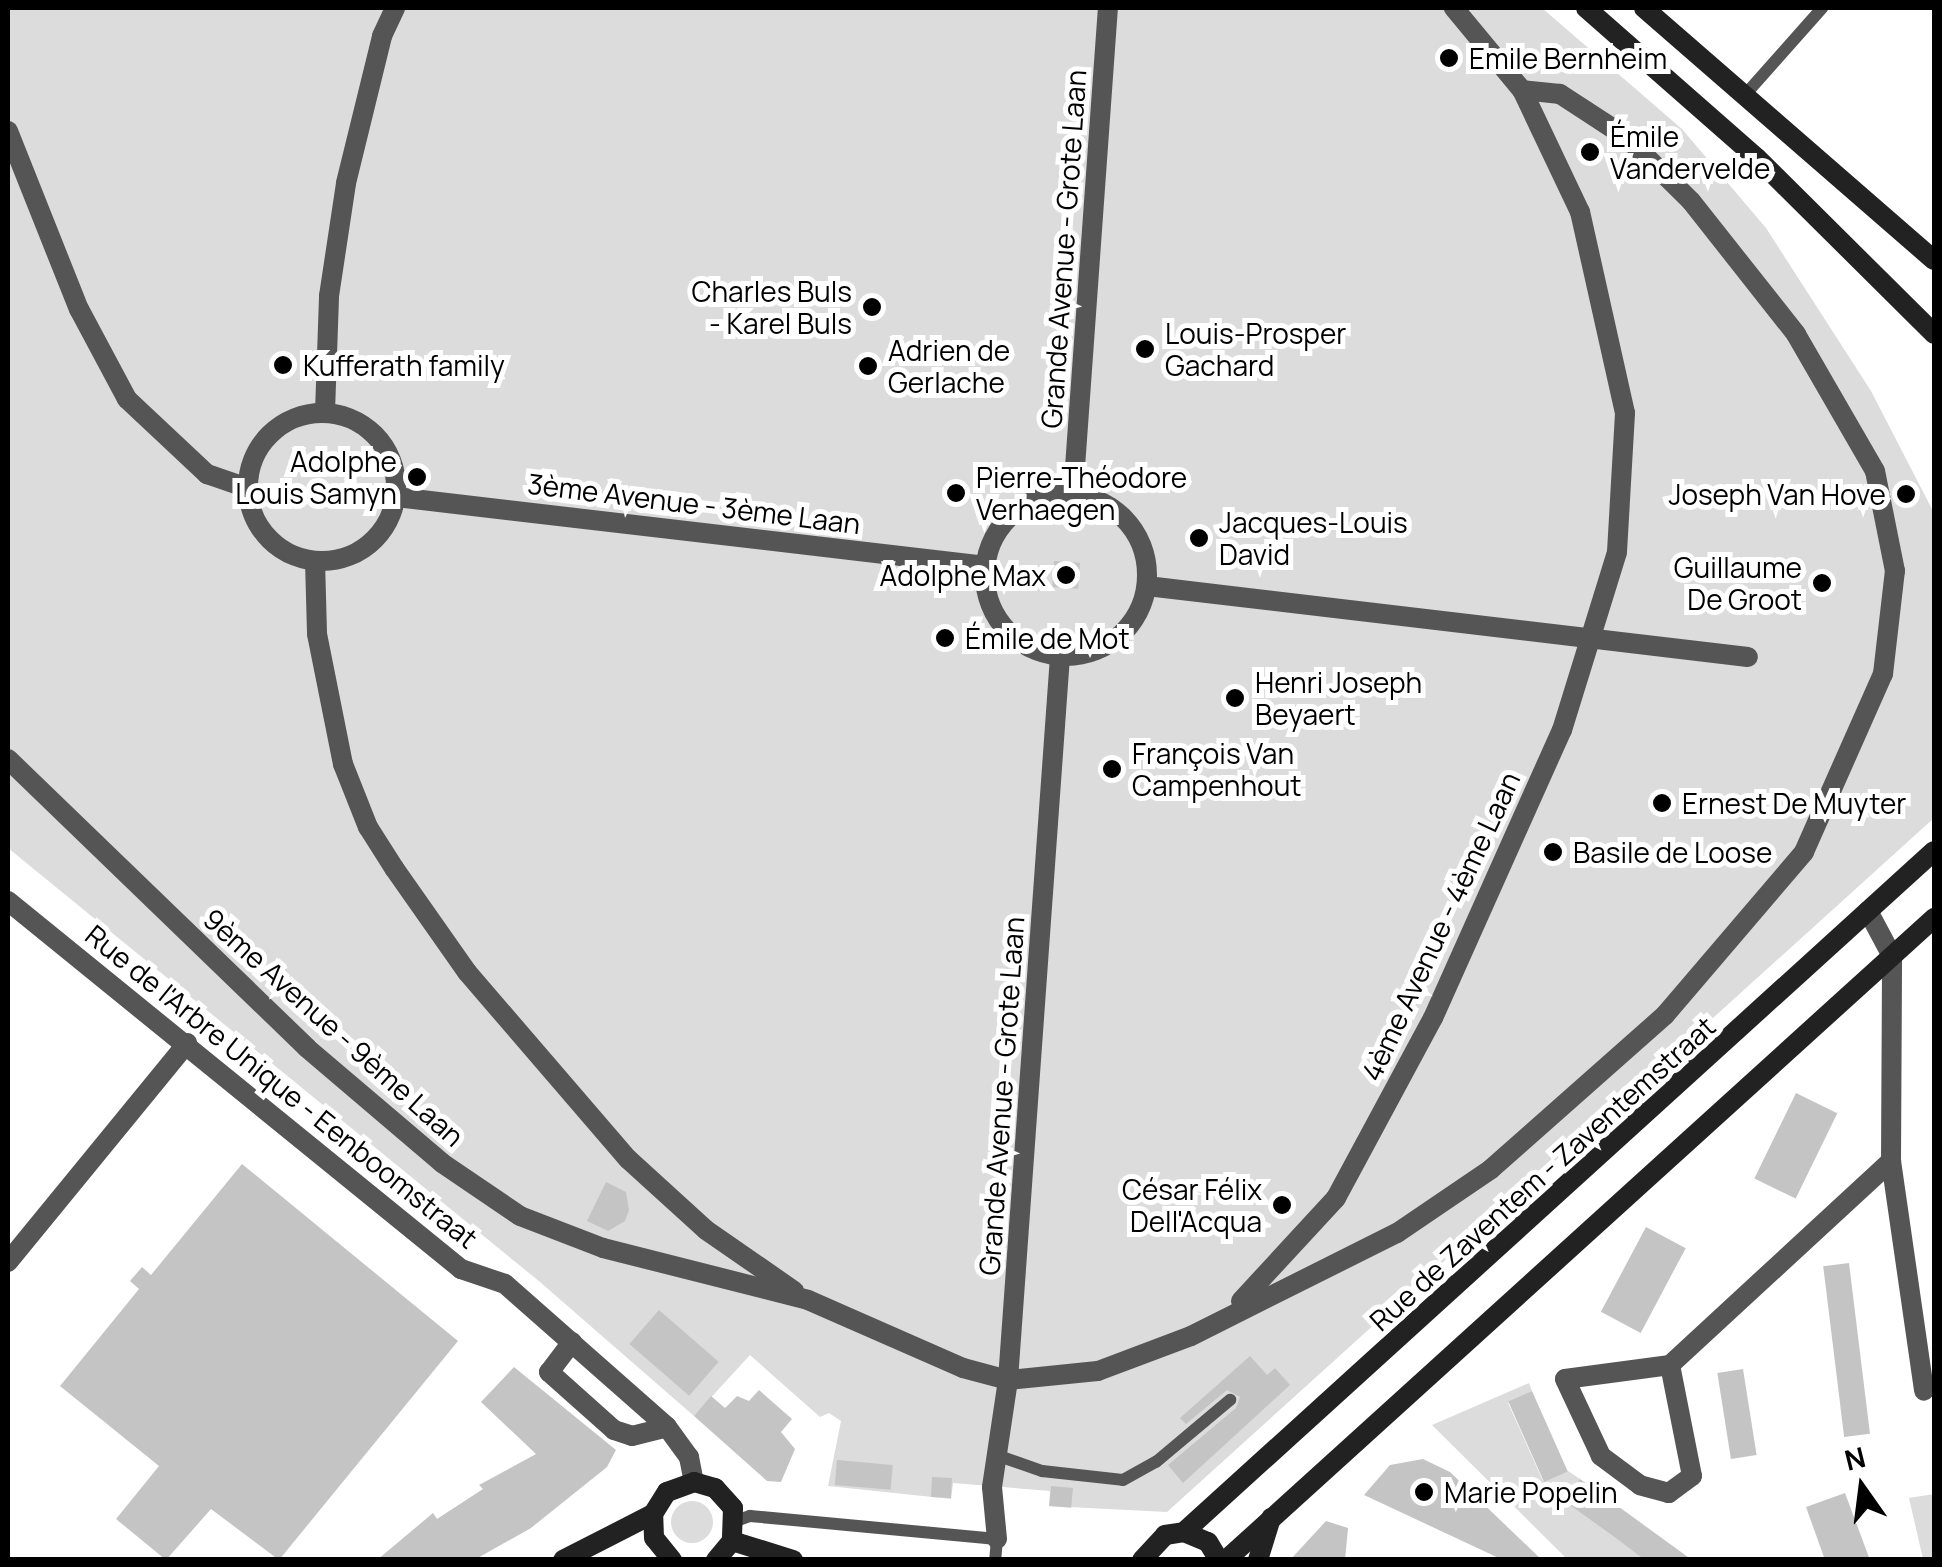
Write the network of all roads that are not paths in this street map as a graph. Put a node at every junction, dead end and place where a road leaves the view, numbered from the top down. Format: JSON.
{"nodes":[{"id":1,"x":396,"y":8,"type":"edge"},
{"id":2,"x":1108,"y":8,"type":"edge"},
{"id":3,"x":1454,"y":8,"type":"edge"},
{"id":4,"x":1586,"y":8,"type":"edge"},
{"id":5,"x":1644,"y":8,"type":"edge"},
{"id":6,"x":1822,"y":8,"type":"edge"},
{"id":7,"x":1522,"y":90,"type":"junction"},
{"id":8,"x":1744,"y":96,"type":"junction"},
{"id":9,"x":8,"y":131,"type":"edge"},
{"id":10,"x":1934,"y":260,"type":"edge"},
{"id":11,"x":1934,"y":334,"type":"edge"},
{"id":12,"x":325,"y":412,"type":"junction"},
{"id":13,"x":248,"y":488,"type":"junction"},
{"id":14,"x":1072,"y":494,"type":"junction"},
{"id":15,"x":396,"y":496,"type":"junction"},
{"id":16,"x":315,"y":561,"type":"junction"},
{"id":17,"x":986,"y":566,"type":"junction"},
{"id":18,"x":1147,"y":586,"type":"junction"},
{"id":19,"x":1595,"y":637,"type":"junction"},
{"id":20,"x":1060,"y":656,"type":"junction"},
{"id":21,"x":1748,"y":657,"type":"dead end"},
{"id":22,"x":8,"y":759,"type":"edge"},
{"id":23,"x":1934,"y":851,"type":"edge"},
{"id":24,"x":8,"y":901,"type":"edge"},
{"id":25,"x":1868,"y":912,"type":"junction"},
{"id":26,"x":1934,"y":918,"type":"edge"},
{"id":27,"x":1892,"y":956,"type":"junction"},
{"id":28,"x":187,"y":1043,"type":"junction"},
{"id":29,"x":1891,"y":1160,"type":"junction"},
{"id":30,"x":8,"y":1262,"type":"edge"},
{"id":31,"x":808,"y":1300,"type":"junction"},
{"id":32,"x":1228,"y":1312,"type":"junction"},
{"id":33,"x":572,"y":1342,"type":"junction"},
{"id":34,"x":1670,"y":1365,"type":"junction"},
{"id":35,"x":1008,"y":1380,"type":"junction"},
{"id":36,"x":1924,"y":1391,"type":"dead end"},
{"id":37,"x":1230,"y":1400,"type":"dead end"},
{"id":38,"x":667,"y":1426,"type":"junction"},
{"id":39,"x":996,"y":1455,"type":"junction"},
{"id":40,"x":694,"y":1482,"type":"junction"},
{"id":41,"x":654,"y":1514,"type":"junction"},
{"id":42,"x":1272,"y":1516,"type":"junction"},
{"id":43,"x":734,"y":1531,"type":"junction"},
{"id":44,"x":1184,"y":1532,"type":"junction"},
{"id":45,"x":996,"y":1549,"type":"edge"},
{"id":46,"x":668,"y":1559,"type":"edge"},
{"id":47,"x":563,"y":1560,"type":"edge"},
{"id":48,"x":716,"y":1560,"type":"edge"},
{"id":49,"x":793,"y":1560,"type":"edge"},
{"id":50,"x":1142,"y":1560,"type":"edge"},
{"id":51,"x":1223,"y":1560,"type":"edge"},
{"id":52,"x":1258,"y":1560,"type":"edge"}],
"edges":[{"from":1,"to":12,"type":"street"},
{"from":2,"to":14,"type":"street","name":"Grande Avenue - Grote Laan"},
{"from":3,"to":7,"type":"street","name":"4ème Avenue - 4ème Laan"},
{"from":4,"to":11,"type":"main road"},
{"from":5,"to":8,"type":"main road"},
{"from":6,"to":8,"type":"lane"},
{"from":7,"to":19,"type":"street","name":"4ème Avenue - 4ème Laan"},
{"from":7,"to":32,"type":"street"},
{"from":8,"to":10,"type":"main road"},
{"from":9,"to":13,"type":"street"},
{"from":12,"to":13,"type":"street"},
{"from":12,"to":15,"type":"street"},
{"from":13,"to":16,"type":"street"},
{"from":14,"to":17,"type":"street"},
{"from":14,"to":18,"type":"street"},
{"from":15,"to":16,"type":"street"},
{"from":15,"to":17,"type":"street","name":"3ème Avenue - 3ème Laan"},
{"from":16,"to":31,"type":"street"},
{"from":17,"to":20,"type":"street"},
{"from":18,"to":19,"type":"street"},
{"from":18,"to":20,"type":"street"},
{"from":19,"to":21,"type":"street"},
{"from":19,"to":32,"type":"street","name":"4ème Avenue - 4ème Laan"},
{"from":20,"to":35,"type":"street","name":"Grande Avenue - Grote Laan"},
{"from":22,"to":31,"type":"street","name":"9ème Avenue - 9ème Laan"},
{"from":23,"to":25,"type":"main road","name":"Rue de Zaventem - Zaventemstraat"},
{"from":24,"to":28,"type":"street","name":"Rue de l'Arbre Unique - Eenboomstraat"},
{"from":25,"to":27,"type":"street"},
{"from":25,"to":44,"type":"main road","name":"Rue de Zaventem - Zaventemstraat"},
{"from":26,"to":27,"type":"main road"},
{"from":27,"to":29,"type":"street"},
{"from":27,"to":42,"type":"main road"},
{"from":28,"to":30,"type":"street"},
{"from":28,"to":33,"type":"street","name":"Rue de l'Arbre Unique - Eenboomstraat"},
{"from":29,"to":34,"type":"street"},
{"from":29,"to":36,"type":"street"},
{"from":31,"to":35,"type":"street","name":"9ème Avenue - 9ème Laan"},
{"from":32,"to":35,"type":"street"},
{"from":33,"to":38,"type":"street","name":"Rue de l'Arbre Unique - Eenboomstraat"},
{"from":33,"to":38,"type":"street"},
{"from":34,"to":34,"type":"street"},
{"from":35,"to":39,"type":"street","name":"Grande Avenue - Grote Laan"},
{"from":37,"to":39,"type":"lane"},
{"from":38,"to":40,"type":"street","name":"Rue de l'Arbre Unique - Eenboomstraat"},
{"from":39,"to":45,"type":"street","name":"Grande Avenue - Grote Laan"},
{"from":40,"to":41,"type":"main road"},
{"from":40,"to":43,"type":"main road"},
{"from":41,"to":46,"type":"main road"},
{"from":41,"to":47,"type":"main road"},
{"from":42,"to":51,"type":"main road"},
{"from":42,"to":52,"type":"main road"},
{"from":43,"to":45,"type":"lane"},
{"from":43,"to":48,"type":"main road"},
{"from":43,"to":49,"type":"main road"},
{"from":44,"to":50,"type":"main road","name":"Rue de Zaventem - Zaventemstraat"},
{"from":44,"to":51,"type":"main road"}]}
